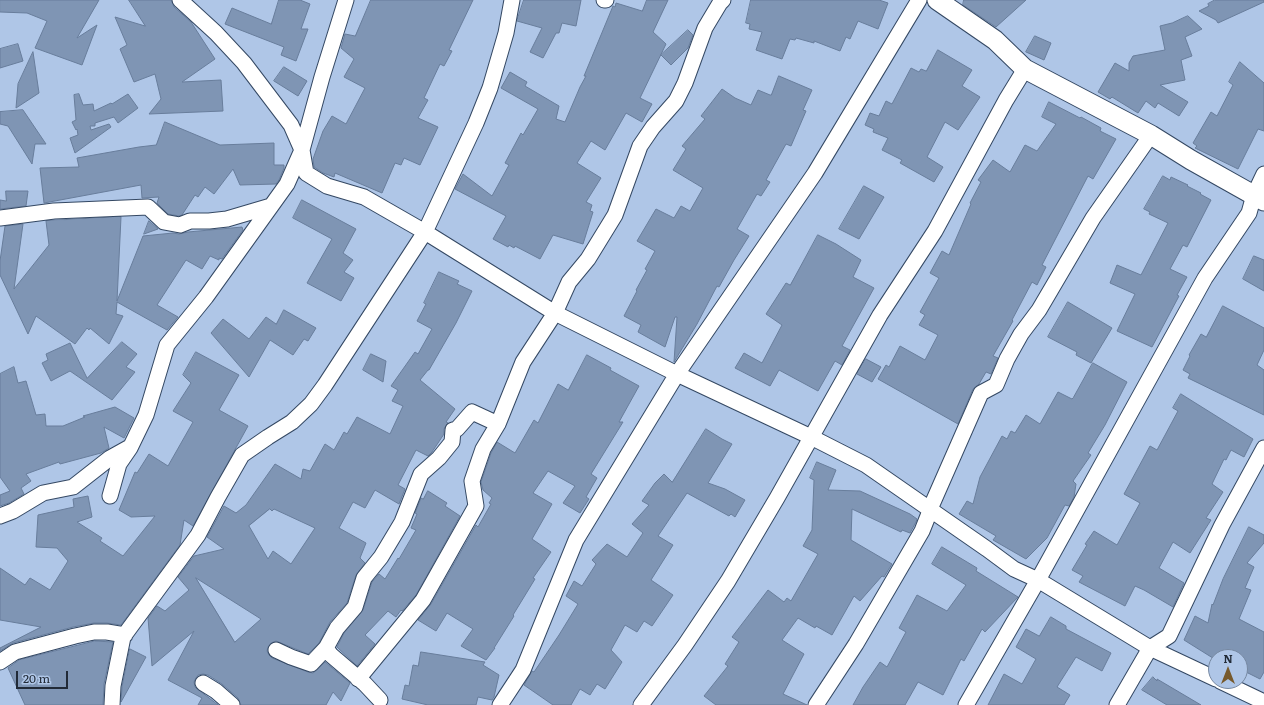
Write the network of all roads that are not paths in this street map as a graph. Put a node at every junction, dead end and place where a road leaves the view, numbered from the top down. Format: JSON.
{"nodes":[{"id":1,"x":180,"y":0,"type":"edge"},
{"id":2,"x":346,"y":0,"type":"edge"},
{"id":3,"x":512,"y":0,"type":"edge"},
{"id":4,"x":723,"y":0,"type":"edge"},
{"id":5,"x":919,"y":0,"type":"edge"},
{"id":6,"x":937,"y":0,"type":"edge"},
{"id":7,"x":1025,"y":69,"type":"junction"},
{"id":8,"x":1151,"y":134,"type":"junction"},
{"id":9,"x":302,"y":150,"type":"junction"},
{"id":10,"x":1264,"y":174,"type":"edge"},
{"id":11,"x":1259,"y":198,"type":"edge"},
{"id":12,"x":271,"y":206,"type":"junction"},
{"id":13,"x":0,"y":218,"type":"edge"},
{"id":14,"x":425,"y":232,"type":"junction"},
{"id":15,"x":555,"y":313,"type":"junction"},
{"id":16,"x":677,"y":374,"type":"junction"},
{"id":17,"x":498,"y":424,"type":"junction"},
{"id":18,"x":811,"y":437,"type":"junction"},
{"id":19,"x":130,"y":448,"type":"junction"},
{"id":20,"x":1264,"y":448,"type":"edge"},
{"id":21,"x":110,"y":496,"type":"dead end"},
{"id":22,"x":930,"y":508,"type":"junction"},
{"id":23,"x":0,"y":516,"type":"edge"},
{"id":24,"x":1038,"y":580,"type":"junction"},
{"id":25,"x":125,"y":635,"type":"junction"},
{"id":26,"x":326,"y":648,"type":"junction"},
{"id":27,"x":1150,"y":648,"type":"junction"},
{"id":28,"x":276,"y":650,"type":"dead end"},
{"id":29,"x":0,"y":662,"type":"edge"},
{"id":30,"x":1208,"y":675,"type":"edge"},
{"id":31,"x":358,"y":679,"type":"junction"},
{"id":32,"x":203,"y":683,"type":"dead end"},
{"id":33,"x":1237,"y":689,"type":"edge"},
{"id":34,"x":1264,"y":702,"type":"edge"},
{"id":35,"x":380,"y":703,"type":"edge"},
{"id":36,"x":112,"y":705,"type":"edge"},
{"id":37,"x":232,"y":705,"type":"edge"},
{"id":38,"x":500,"y":705,"type":"edge"},
{"id":39,"x":641,"y":705,"type":"edge"},
{"id":40,"x":816,"y":705,"type":"edge"},
{"id":41,"x":966,"y":705,"type":"edge"},
{"id":42,"x":1117,"y":705,"type":"edge"}],
"edges":[{"from":1,"to":9,"type":"street"},
{"from":2,"to":9,"type":"street"},
{"from":3,"to":14,"type":"street"},
{"from":4,"to":15,"type":"street"},
{"from":5,"to":16,"type":"street"},
{"from":6,"to":7,"type":"street"},
{"from":7,"to":8,"type":"street"},
{"from":7,"to":18,"type":"street"},
{"from":8,"to":11,"type":"street"},
{"from":8,"to":22,"type":"street"},
{"from":9,"to":12,"type":"street"},
{"from":9,"to":14,"type":"street"},
{"from":10,"to":11,"type":"street"},
{"from":11,"to":24,"type":"street"},
{"from":12,"to":13,"type":"street"},
{"from":12,"to":19,"type":"street"},
{"from":14,"to":15,"type":"street"},
{"from":14,"to":25,"type":"street"},
{"from":15,"to":16,"type":"street"},
{"from":15,"to":17,"type":"street"},
{"from":16,"to":18,"type":"street"},
{"from":16,"to":38,"type":"street"},
{"from":17,"to":26,"type":"street"},
{"from":17,"to":31,"type":"street"},
{"from":18,"to":22,"type":"street"},
{"from":18,"to":39,"type":"street"},
{"from":19,"to":21,"type":"street"},
{"from":19,"to":23,"type":"street"},
{"from":20,"to":27,"type":"street"},
{"from":22,"to":24,"type":"street"},
{"from":22,"to":40,"type":"street"},
{"from":24,"to":27,"type":"street"},
{"from":24,"to":41,"type":"street"},
{"from":25,"to":29,"type":"street"},
{"from":25,"to":36,"type":"street"},
{"from":26,"to":28,"type":"street"},
{"from":26,"to":31,"type":"street"},
{"from":27,"to":30,"type":"street"},
{"from":27,"to":42,"type":"street"},
{"from":31,"to":35,"type":"street"},
{"from":32,"to":37,"type":"street"},
{"from":33,"to":34,"type":"street"}]}
